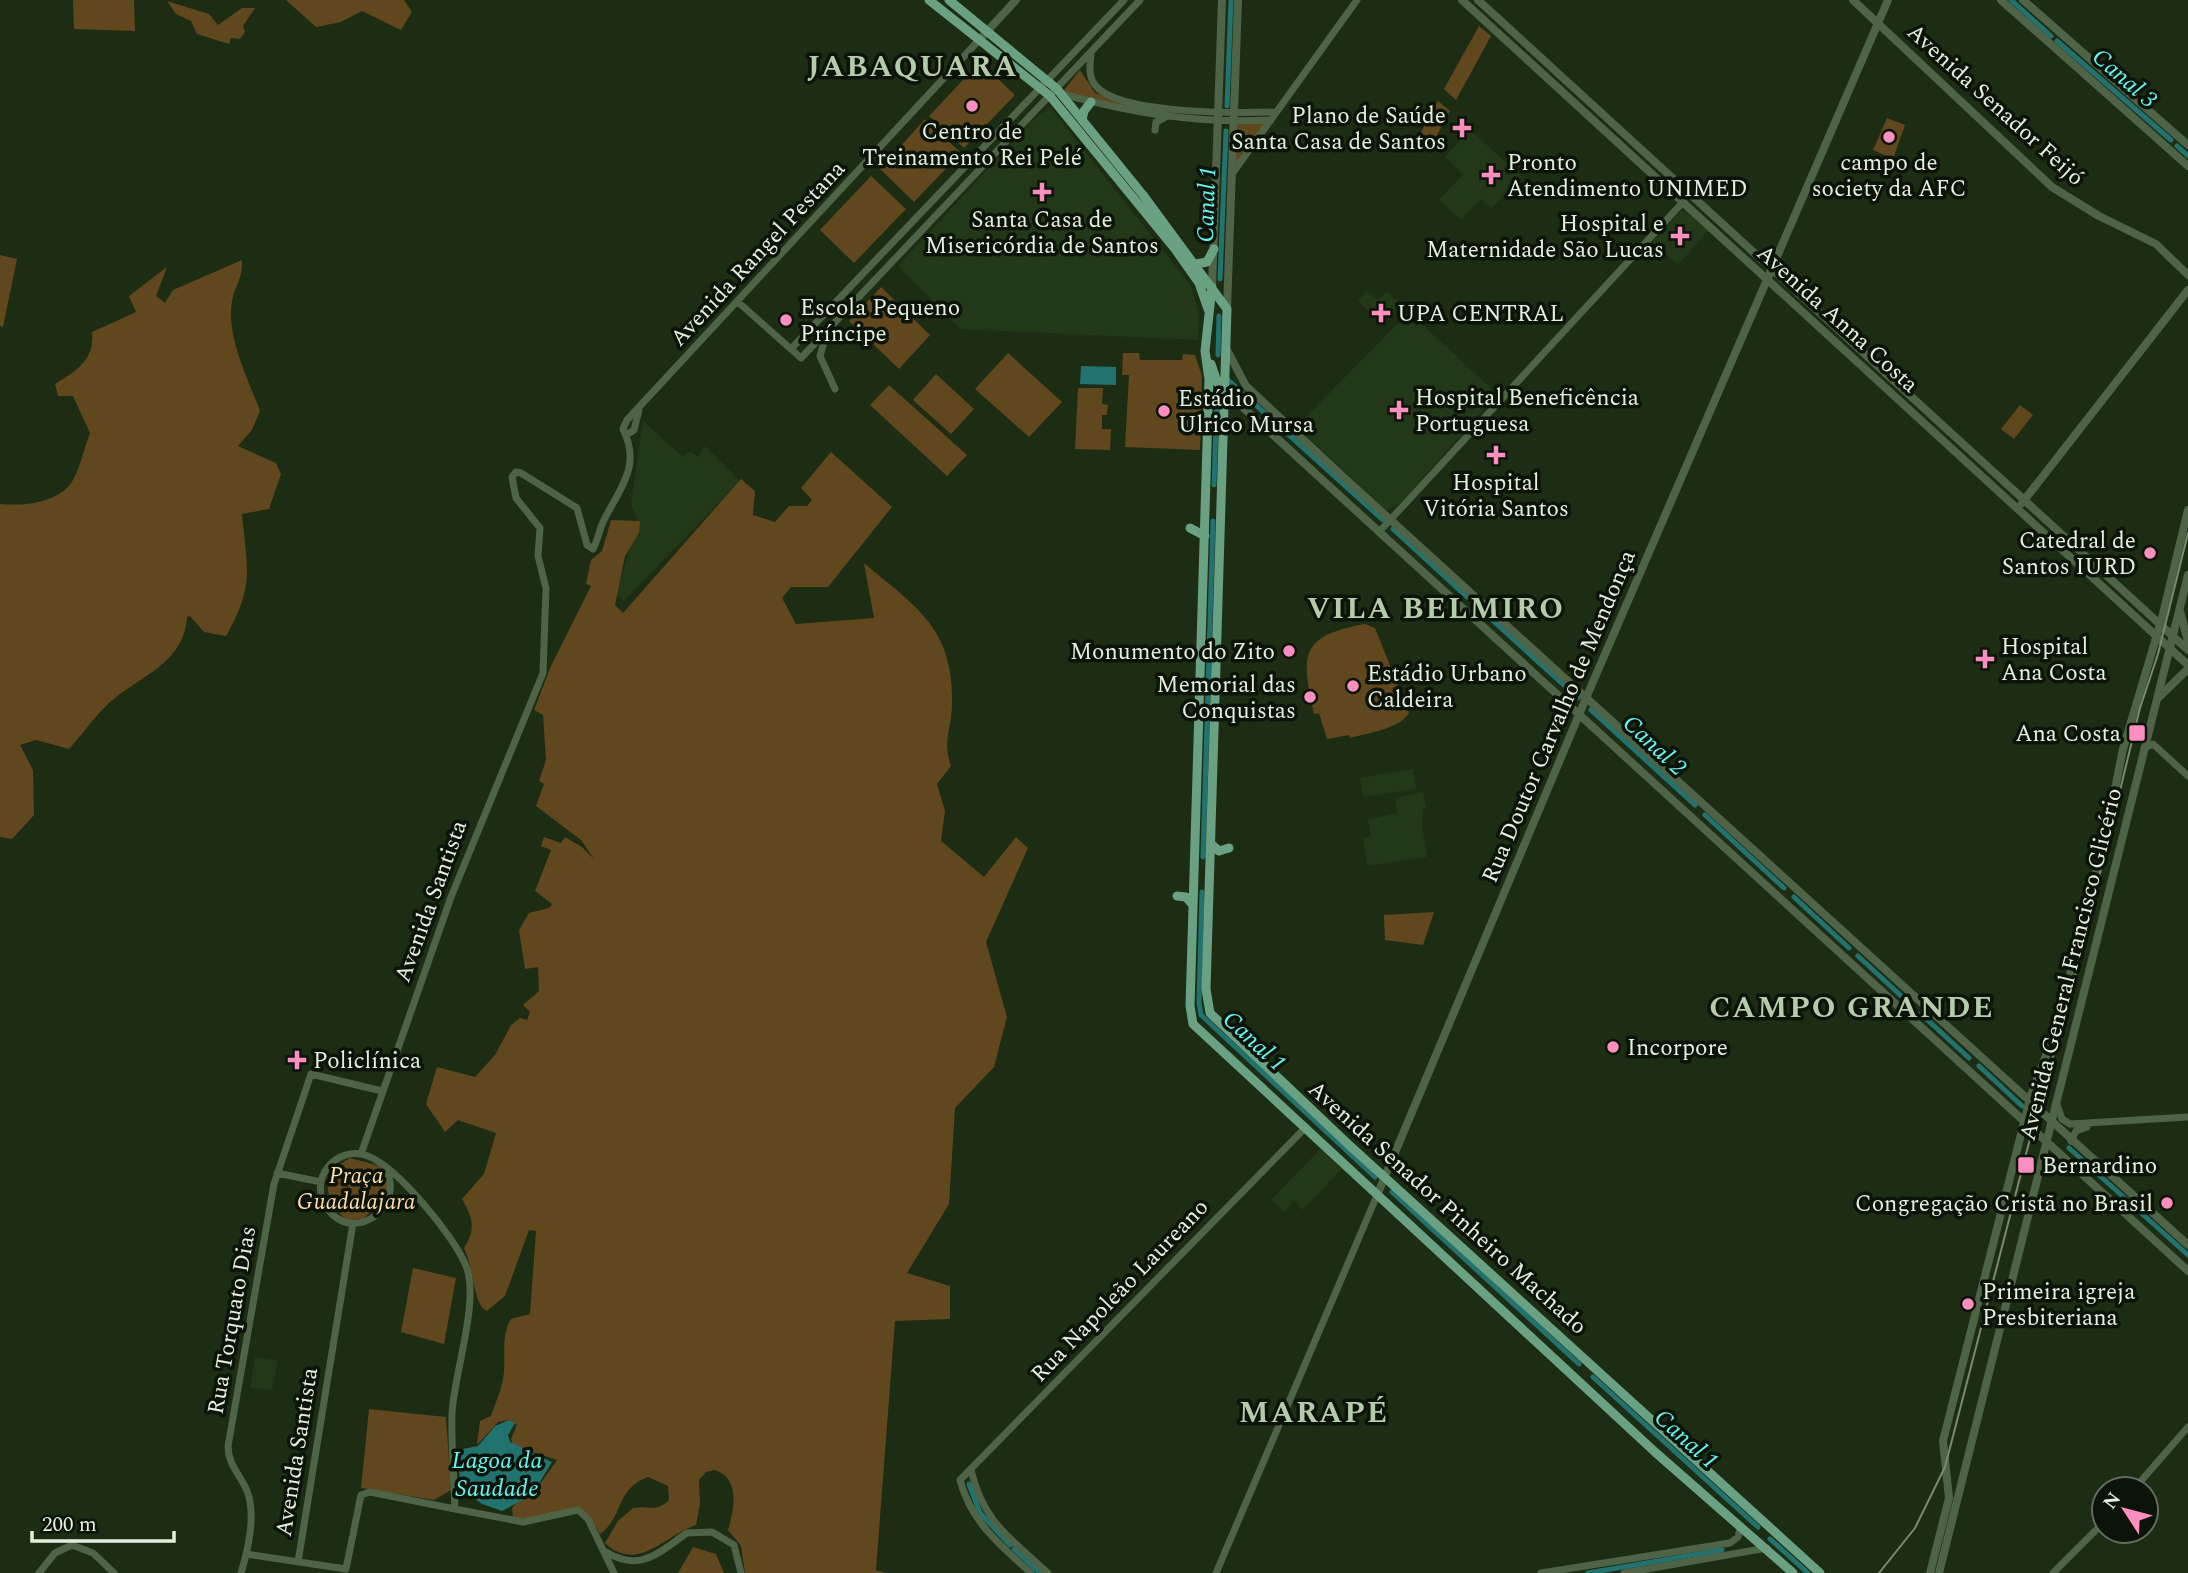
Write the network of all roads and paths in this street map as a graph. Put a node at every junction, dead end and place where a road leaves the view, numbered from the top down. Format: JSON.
{"nodes":[{"id":1,"x":929,"y":0,"type":"edge"},
{"id":2,"x":949,"y":0,"type":"edge"},
{"id":3,"x":1016,"y":0,"type":"edge"},
{"id":4,"x":1124,"y":0,"type":"edge"},
{"id":5,"x":1140,"y":0,"type":"edge"},
{"id":6,"x":1222,"y":0,"type":"edge"},
{"id":7,"x":1238,"y":0,"type":"edge"},
{"id":8,"x":1357,"y":0,"type":"edge"},
{"id":9,"x":1462,"y":0,"type":"edge"},
{"id":10,"x":1478,"y":0,"type":"edge"},
{"id":11,"x":1853,"y":0,"type":"edge"},
{"id":12,"x":1888,"y":0,"type":"edge"},
{"id":13,"x":2001,"y":0,"type":"edge"},
{"id":14,"x":2023,"y":0,"type":"edge"},
{"id":15,"x":1878,"y":23,"type":"junction"},
{"id":16,"x":988,"y":30,"type":"junction"},
{"id":17,"x":980,"y":39,"type":"junction"},
{"id":18,"x":1088,"y":48,"type":"junction"},
{"id":19,"x":1042,"y":84,"type":"junction"},
{"id":20,"x":1057,"y":91,"type":"junction"},
{"id":21,"x":1091,"y":102,"type":"junction"},
{"id":22,"x":1597,"y":109,"type":"junction"},
{"id":23,"x":1276,"y":112,"type":"junction"},
{"id":24,"x":1218,"y":117,"type":"junction"},
{"id":25,"x":1590,"y":117,"type":"junction"},
{"id":26,"x":1166,"y":118,"type":"junction"},
{"id":27,"x":1233,"y":118,"type":"junction"},
{"id":28,"x":1082,"y":120,"type":"junction"},
{"id":29,"x":1271,"y":120,"type":"junction"},
{"id":30,"x":1155,"y":130,"type":"dead end"},
{"id":31,"x":2179,"y":137,"type":"junction"},
{"id":32,"x":2188,"y":145,"type":"edge"},
{"id":33,"x":2168,"y":149,"type":"junction"},
{"id":34,"x":977,"y":156,"type":"junction"},
{"id":35,"x":985,"y":164,"type":"junction"},
{"id":36,"x":2188,"y":166,"type":"edge"},
{"id":37,"x":1231,"y":174,"type":"junction"},
{"id":38,"x":1683,"y":202,"type":"junction"},
{"id":39,"x":1214,"y":249,"type":"junction"},
{"id":40,"x":1196,"y":264,"type":"junction"},
{"id":41,"x":1768,"y":273,"type":"junction"},
{"id":42,"x":2188,"y":275,"type":"edge"},
{"id":43,"x":1213,"y":282,"type":"junction"},
{"id":44,"x":1228,"y":283,"type":"junction"},
{"id":45,"x":2188,"y":290,"type":"edge"},
{"id":46,"x":738,"y":302,"type":"junction"},
{"id":47,"x":1210,"y":314,"type":"junction"},
{"id":48,"x":1227,"y":314,"type":"junction"},
{"id":49,"x":829,"y":328,"type":"junction"},
{"id":50,"x":1208,"y":339,"type":"junction"},
{"id":51,"x":1225,"y":352,"type":"junction"},
{"id":52,"x":795,"y":353,"type":"junction"},
{"id":53,"x":1209,"y":354,"type":"junction"},
{"id":54,"x":835,"y":389,"type":"dead end"},
{"id":55,"x":1224,"y":390,"type":"junction"},
{"id":56,"x":1223,"y":493,"type":"junction"},
{"id":57,"x":1206,"y":495,"type":"junction"},
{"id":58,"x":2024,"y":500,"type":"junction"},
{"id":59,"x":2018,"y":508,"type":"junction"},
{"id":60,"x":2188,"y":510,"type":"edge"},
{"id":61,"x":1222,"y":512,"type":"junction"},
{"id":62,"x":1205,"y":514,"type":"junction"},
{"id":63,"x":1390,"y":519,"type":"junction"},
{"id":64,"x":1190,"y":528,"type":"dead end"},
{"id":65,"x":1380,"y":531,"type":"junction"},
{"id":66,"x":1205,"y":536,"type":"junction"},
{"id":67,"x":2184,"y":546,"type":"edge"},
{"id":68,"x":2084,"y":569,"type":"junction"},
{"id":69,"x":2188,"y":575,"type":"edge"},
{"id":70,"x":2107,"y":576,"type":"junction"},
{"id":71,"x":2166,"y":604,"type":"junction"},
{"id":72,"x":2179,"y":610,"type":"junction"},
{"id":73,"x":2150,"y":615,"type":"junction"},
{"id":74,"x":2160,"y":625,"type":"junction"},
{"id":75,"x":2157,"y":636,"type":"junction"},
{"id":76,"x":2174,"y":637,"type":"junction"},
{"id":77,"x":2188,"y":642,"type":"edge"},
{"id":78,"x":2171,"y":649,"type":"junction"},
{"id":79,"x":2188,"y":650,"type":"edge"},
{"id":80,"x":545,"y":664,"type":"joint"},
{"id":81,"x":2188,"y":667,"type":"edge"},
{"id":82,"x":1586,"y":698,"type":"junction"},
{"id":83,"x":2158,"y":698,"type":"junction"},
{"id":84,"x":1580,"y":714,"type":"junction"},
{"id":85,"x":2143,"y":748,"type":"junction"},
{"id":86,"x":2188,"y":776,"type":"edge"},
{"id":87,"x":2123,"y":830,"type":"junction"},
{"id":88,"x":2106,"y":834,"type":"junction"},
{"id":89,"x":1211,"y":844,"type":"junction"},
{"id":90,"x":1229,"y":848,"type":"dead end"},
{"id":91,"x":1194,"y":870,"type":"junction"},
{"id":92,"x":1210,"y":871,"type":"junction"},
{"id":93,"x":1193,"y":884,"type":"junction"},
{"id":94,"x":1177,"y":896,"type":"dead end"},
{"id":95,"x":1193,"y":905,"type":"junction"},
{"id":96,"x":2063,"y":1003,"type":"junction"},
{"id":97,"x":2078,"y":1008,"type":"junction"},
{"id":98,"x":382,"y":1091,"type":"junction"},
{"id":99,"x":2055,"y":1101,"type":"junction"},
{"id":100,"x":2029,"y":1103,"type":"junction"},
{"id":101,"x":2188,"y":1117,"type":"edge"},
{"id":102,"x":2025,"y":1121,"type":"junction"},
{"id":103,"x":2050,"y":1122,"type":"junction"},
{"id":104,"x":2108,"y":1123,"type":"junction"},
{"id":105,"x":1306,"y":1127,"type":"junction"},
{"id":106,"x":2045,"y":1140,"type":"junction"},
{"id":107,"x":2072,"y":1142,"type":"junction"},
{"id":108,"x":361,"y":1154,"type":"junction"},
{"id":109,"x":2062,"y":1156,"type":"junction"},
{"id":110,"x":384,"y":1166,"type":"junction"},
{"id":111,"x":277,"y":1173,"type":"junction"},
{"id":112,"x":1385,"y":1175,"type":"junction"},
{"id":113,"x":321,"y":1182,"type":"junction"},
{"id":114,"x":406,"y":1187,"type":"junction"},
{"id":115,"x":1378,"y":1193,"type":"junction"},
{"id":116,"x":391,"y":1194,"type":"junction"},
{"id":117,"x":353,"y":1223,"type":"junction"},
{"id":118,"x":2188,"y":1245,"type":"edge"},
{"id":119,"x":2188,"y":1271,"type":"edge"},
{"id":120,"x":2188,"y":1427,"type":"edge"},
{"id":121,"x":971,"y":1469,"type":"junction"},
{"id":122,"x":2146,"y":1475,"type":"edge"},
{"id":123,"x":455,"y":1509,"type":"junction"},
{"id":124,"x":1741,"y":1525,"type":"junction"},
{"id":125,"x":2090,"y":1537,"type":"edge"},
{"id":126,"x":1937,"y":1541,"type":"junction"},
{"id":127,"x":599,"y":1543,"type":"junction"},
{"id":128,"x":1015,"y":1543,"type":"junction"},
{"id":129,"x":1723,"y":1544,"type":"junction"},
{"id":130,"x":1767,"y":1548,"type":"junction"},
{"id":131,"x":1007,"y":1551,"type":"junction"},
{"id":132,"x":666,"y":1553,"type":"junction"},
{"id":133,"x":246,"y":1554,"type":"junction"},
{"id":134,"x":1725,"y":1556,"type":"junction"},
{"id":135,"x":661,"y":1561,"type":"dead end"},
{"id":136,"x":298,"y":1562,"type":"junction"},
{"id":137,"x":624,"y":1568,"type":"junction"},
{"id":138,"x":39,"y":1573,"type":"edge"},
{"id":139,"x":114,"y":1573,"type":"edge"},
{"id":140,"x":241,"y":1573,"type":"edge"},
{"id":141,"x":613,"y":1573,"type":"edge"},
{"id":142,"x":741,"y":1573,"type":"edge"},
{"id":143,"x":1031,"y":1573,"type":"edge"},
{"id":144,"x":1048,"y":1573,"type":"edge"},
{"id":145,"x":1216,"y":1573,"type":"edge"},
{"id":146,"x":1541,"y":1573,"type":"edge"},
{"id":147,"x":1624,"y":1573,"type":"edge"},
{"id":148,"x":1793,"y":1573,"type":"edge"},
{"id":149,"x":1820,"y":1573,"type":"edge"},
{"id":150,"x":1930,"y":1573,"type":"edge"},
{"id":151,"x":1938,"y":1573,"type":"edge"},
{"id":152,"x":2053,"y":1573,"type":"edge"}],
"edges":[{"from":1,"to":17,"type":"main road"},
{"from":2,"to":16,"type":"main road"},
{"from":3,"to":16,"type":"main road","name":"Avenida Rangel Pestana"},
{"from":4,"to":18,"type":"street"},
{"from":5,"to":18,"type":"street"},
{"from":6,"to":24,"type":"main road","name":"Avenida Senador Pinheiro Machado"},
{"from":7,"to":27,"type":"main road","name":"Avenida Senador Pinheiro Machado"},
{"from":8,"to":23,"type":"street"},
{"from":9,"to":25,"type":"main road","name":"Avenida Anna Costa"},
{"from":10,"to":22,"type":"main road","name":"Avenida Anna Costa"},
{"from":11,"to":15,"type":"main road","name":"Avenida Senador Feijó"},
{"from":12,"to":15,"type":"main road","name":"Rua Doutor Carvalho de Mendonça"},
{"from":13,"to":33,"type":"main road"},
{"from":14,"to":31,"type":"main road"},
{"from":15,"to":41,"type":"main road","name":"Rua Doutor Carvalho de Mendonça"},
{"from":15,"to":42,"type":"main road","name":"Avenida Senador Feijó"},
{"from":16,"to":17,"type":"main road","name":"Avenida Rangel Pestana"},
{"from":16,"to":19,"type":"main road"},
{"from":17,"to":19,"type":"main road"},
{"from":17,"to":46,"type":"street","name":"Avenida Rangel Pestana"},
{"from":18,"to":19,"type":"street"},
{"from":18,"to":20,"type":"street"},
{"from":18,"to":24,"type":"street"},
{"from":19,"to":20,"type":"main road"},
{"from":19,"to":34,"type":"street"},
{"from":20,"to":21,"type":"street"},
{"from":20,"to":28,"type":"main road"},
{"from":20,"to":35,"type":"street"},
{"from":20,"to":47,"type":"main road"},
{"from":21,"to":26,"type":"street"},
{"from":21,"to":28,"type":"main road"},
{"from":22,"to":25,"type":"main road"},
{"from":22,"to":41,"type":"main road","name":"Avenida Anna Costa"},
{"from":23,"to":27,"type":"street"},
{"from":23,"to":29,"type":"street"},
{"from":24,"to":26,"type":"street"},
{"from":24,"to":27,"type":"street"},
{"from":24,"to":39,"type":"main road","name":"Avenida Senador Pinheiro Machado"},
{"from":25,"to":38,"type":"main road","name":"Avenida Anna Costa"},
{"from":26,"to":30,"type":"street"},
{"from":27,"to":29,"type":"street"},
{"from":27,"to":37,"type":"main road","name":"Avenida Senador Pinheiro Machado"},
{"from":28,"to":40,"type":"main road"},
{"from":29,"to":37,"type":"street"},
{"from":31,"to":32,"type":"main road"},
{"from":31,"to":33,"type":"main road"},
{"from":33,"to":36,"type":"main road"},
{"from":34,"to":35,"type":"street"},
{"from":34,"to":52,"type":"street"},
{"from":35,"to":49,"type":"street"},
{"from":37,"to":44,"type":"main road","name":"Avenida Senador Pinheiro Machado"},
{"from":38,"to":41,"type":"main road","name":"Avenida Anna Costa"},
{"from":38,"to":63,"type":"street"},
{"from":39,"to":40,"type":"main road"},
{"from":39,"to":43,"type":"main road","name":"Avenida Senador Pinheiro Machado"},
{"from":40,"to":43,"type":"main road"},
{"from":41,"to":58,"type":"main road","name":"Avenida Anna Costa"},
{"from":41,"to":59,"type":"main road","name":"Avenida Anna Costa"},
{"from":41,"to":82,"type":"main road","name":"Rua Doutor Carvalho de Mendonça"},
{"from":43,"to":44,"type":"main road"},
{"from":43,"to":47,"type":"main road","name":"Avenida Senador Pinheiro Machado"},
{"from":43,"to":48,"type":"main road"},
{"from":44,"to":48,"type":"main road","name":"Avenida Senador Pinheiro Machado"},
{"from":45,"to":58,"type":"main road"},
{"from":46,"to":52,"type":"street"},
{"from":46,"to":80,"type":"street","name":"Avenida Rangel Pestana"},
{"from":47,"to":48,"type":"main road"},
{"from":47,"to":50,"type":"main road","name":"Avenida Senador Pinheiro Machado"},
{"from":48,"to":51,"type":"main road","name":"Avenida Senador Pinheiro Machado"},
{"from":49,"to":52,"type":"street"},
{"from":49,"to":54,"type":"street"},
{"from":50,"to":53,"type":"main road"},
{"from":50,"to":57,"type":"main road","name":"Avenida Senador Pinheiro Machado"},
{"from":51,"to":53,"type":"main road"},
{"from":51,"to":55,"type":"main road","name":"Avenida Senador Pinheiro Machado"},
{"from":51,"to":63,"type":"main road"},
{"from":53,"to":55,"type":"main road"},
{"from":55,"to":56,"type":"main road","name":"Avenida Senador Pinheiro Machado"},
{"from":55,"to":65,"type":"main road"},
{"from":56,"to":57,"type":"main road"},
{"from":56,"to":61,"type":"main road","name":"Avenida Senador Pinheiro Machado"},
{"from":57,"to":62,"type":"main road","name":"Avenida Senador Pinheiro Machado"},
{"from":58,"to":59,"type":"main road"},
{"from":58,"to":70,"type":"main road","name":"Avenida Anna Costa"},
{"from":59,"to":68,"type":"main road","name":"Avenida Anna Costa"},
{"from":60,"to":67,"type":"main road","name":"Avenida General Francisco Glicério"},
{"from":61,"to":62,"type":"main road"},
{"from":61,"to":89,"type":"main road","name":"Avenida Senador Pinheiro Machado"},
{"from":62,"to":66,"type":"main road","name":"Avenida Senador Pinheiro Machado"},
{"from":63,"to":65,"type":"street"},
{"from":63,"to":82,"type":"main road"},
{"from":64,"to":66,"type":"main road"},
{"from":65,"to":84,"type":"main road"},
{"from":66,"to":91,"type":"main road","name":"Avenida Senador Pinheiro Machado"},
{"from":67,"to":71,"type":"main road","name":"Avenida General Francisco Glicério"},
{"from":68,"to":70,"type":"main road"},
{"from":68,"to":75,"type":"main road","name":"Avenida Anna Costa"},
{"from":69,"to":72,"type":"main road","name":"Avenida General Francisco Glicério"},
{"from":70,"to":73,"type":"main road","name":"Avenida Anna Costa"},
{"from":71,"to":73,"type":"main road"},
{"from":71,"to":74,"type":"main road","name":"Avenida General Francisco Glicério"},
{"from":72,"to":76,"type":"main road","name":"Avenida General Francisco Glicério"},
{"from":72,"to":77,"type":"main road"},
{"from":73,"to":74,"type":"main road","name":"Avenida Anna Costa"},
{"from":74,"to":75,"type":"main road","name":"Avenida General Francisco Glicério"},
{"from":74,"to":76,"type":"main road","name":"Avenida Anna Costa"},
{"from":75,"to":78,"type":"main road","name":"Avenida Anna Costa"},
{"from":75,"to":88,"type":"main road","name":"Avenida General Francisco Glicério"},
{"from":76,"to":78,"type":"main road","name":"Avenida General Francisco Glicério"},
{"from":76,"to":79,"type":"main road","name":"Avenida Anna Costa"},
{"from":78,"to":81,"type":"main road","name":"Avenida Anna Costa"},
{"from":78,"to":83,"type":"main road","name":"Avenida General Francisco Glicério"},
{"from":80,"to":98,"type":"street","name":"Avenida Santista"},
{"from":81,"to":83,"type":"main road"},
{"from":82,"to":84,"type":"main road","name":"Rua Doutor Carvalho de Mendonça"},
{"from":82,"to":100,"type":"main road"},
{"from":83,"to":85,"type":"main road","name":"Avenida General Francisco Glicério"},
{"from":84,"to":102,"type":"main road"},
{"from":84,"to":112,"type":"main road","name":"Rua Doutor Carvalho de Mendonça"},
{"from":85,"to":86,"type":"street"},
{"from":85,"to":87,"type":"main road","name":"Avenida General Francisco Glicério"},
{"from":87,"to":88,"type":"main road"},
{"from":87,"to":97,"type":"main road","name":"Avenida General Francisco Glicério"},
{"from":88,"to":96,"type":"main road","name":"Avenida General Francisco Glicério"},
{"from":89,"to":90,"type":"main road"},
{"from":89,"to":92,"type":"main road","name":"Avenida Senador Pinheiro Machado"},
{"from":91,"to":92,"type":"main road"},
{"from":91,"to":93,"type":"main road","name":"Avenida Senador Pinheiro Machado"},
{"from":92,"to":93,"type":"main road"},
{"from":92,"to":112,"type":"main road","name":"Avenida Senador Pinheiro Machado"},
{"from":93,"to":95,"type":"main road","name":"Avenida Senador Pinheiro Machado"},
{"from":94,"to":95,"type":"main road"},
{"from":95,"to":105,"type":"main road","name":"Avenida Senador Pinheiro Machado"},
{"from":96,"to":97,"type":"main road"},
{"from":96,"to":100,"type":"main road","name":"Avenida General Francisco Glicério"},
{"from":97,"to":99,"type":"main road","name":"Avenida General Francisco Glicério"},
{"from":98,"to":108,"type":"street","name":"Avenida Santista"},
{"from":98,"to":111,"type":"street","name":"Rua Torquato Dias"},
{"from":99,"to":103,"type":"main road","name":"Avenida General Francisco Glicério"},
{"from":99,"to":104,"type":"street"},
{"from":100,"to":102,"type":"main road","name":"Avenida General Francisco Glicério"},
{"from":100,"to":103,"type":"main road"},
{"from":101,"to":104,"type":"street"},
{"from":102,"to":106,"type":"main road"},
{"from":102,"to":126,"type":"main road","name":"Avenida General Francisco Glicério"},
{"from":103,"to":106,"type":"main road","name":"Avenida General Francisco Glicério"},
{"from":103,"to":107,"type":"main road"},
{"from":104,"to":107,"type":"street"},
{"from":105,"to":115,"type":"main road","name":"Avenida Senador Pinheiro Machado"},
{"from":105,"to":121,"type":"street","name":"Rua Napoleão Laureano"},
{"from":106,"to":109,"type":"main road"},
{"from":106,"to":151,"type":"main road","name":"Avenida General Francisco Glicério"},
{"from":107,"to":109,"type":"main road"},
{"from":107,"to":118,"type":"main road"},
{"from":108,"to":110,"type":"street"},
{"from":108,"to":113,"type":"street"},
{"from":109,"to":119,"type":"main road"},
{"from":110,"to":114,"type":"street"},
{"from":110,"to":116,"type":"street"},
{"from":111,"to":113,"type":"street"},
{"from":111,"to":133,"type":"street","name":"Rua Torquato Dias"},
{"from":112,"to":115,"type":"main road","name":"Rua Doutor Carvalho de Mendonça"},
{"from":112,"to":149,"type":"main road","name":"Avenida Senador Pinheiro Machado"},
{"from":113,"to":117,"type":"street"},
{"from":114,"to":116,"type":"street"},
{"from":114,"to":123,"type":"street"},
{"from":115,"to":124,"type":"main road","name":"Avenida Senador Pinheiro Machado"},
{"from":115,"to":145,"type":"street"},
{"from":116,"to":117,"type":"street"},
{"from":117,"to":136,"type":"street","name":"Avenida Santista"},
{"from":120,"to":122,"type":"street"},
{"from":121,"to":128,"type":"street"},
{"from":121,"to":131,"type":"street","name":"Rua Napoleão Laureano"},
{"from":123,"to":127,"type":"street"},
{"from":123,"to":136,"type":"street"},
{"from":124,"to":129,"type":"street"},
{"from":124,"to":130,"type":"main road","name":"Avenida Senador Pinheiro Machado"},
{"from":125,"to":152,"type":"street"},
{"from":126,"to":150,"type":"main road"},
{"from":126,"to":151,"type":"main road"},
{"from":127,"to":137,"type":"street"},
{"from":127,"to":141,"type":"street"},
{"from":128,"to":131,"type":"street"},
{"from":128,"to":144,"type":"street"},
{"from":129,"to":134,"type":"street"},
{"from":129,"to":146,"type":"street"},
{"from":130,"to":134,"type":"street"},
{"from":130,"to":148,"type":"main road","name":"Avenida Senador Pinheiro Machado"},
{"from":131,"to":143,"type":"street"},
{"from":132,"to":135,"type":"street"},
{"from":132,"to":137,"type":"street"},
{"from":132,"to":142,"type":"street"},
{"from":133,"to":136,"type":"street"},
{"from":133,"to":140,"type":"street","name":"Rua Torquato Dias"},
{"from":134,"to":147,"type":"street"},
{"from":137,"to":141,"type":"street"},
{"from":138,"to":139,"type":"street"}]}
